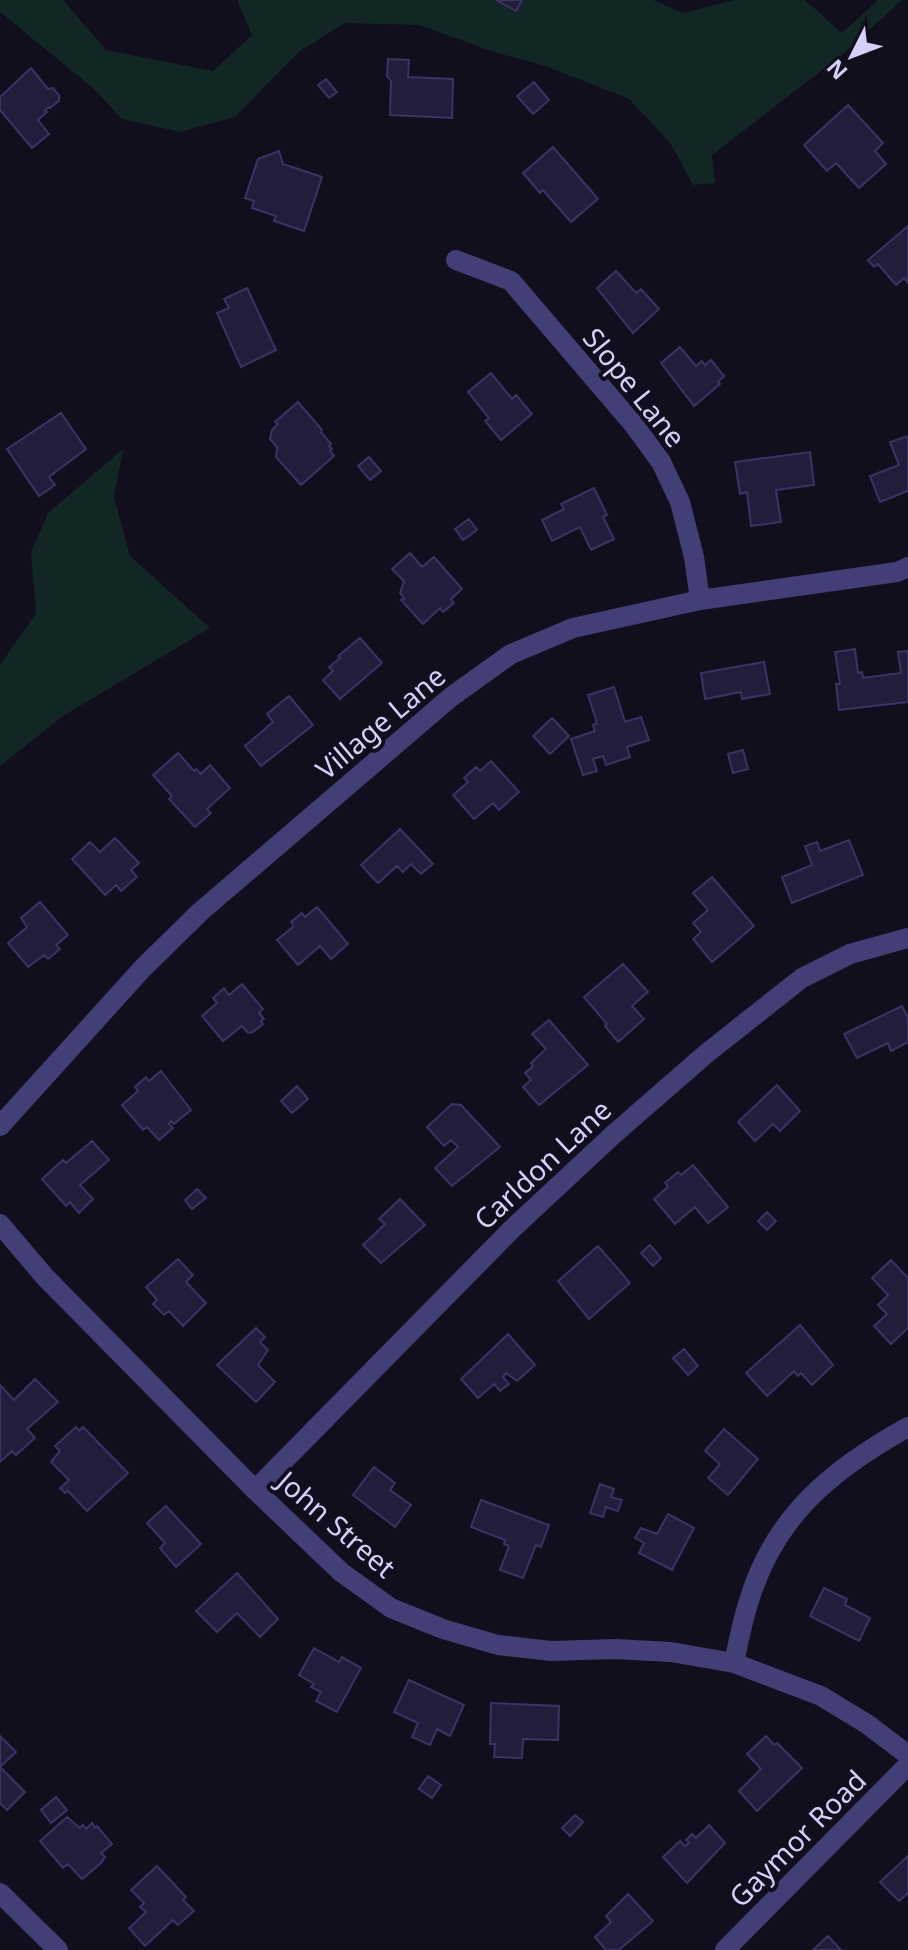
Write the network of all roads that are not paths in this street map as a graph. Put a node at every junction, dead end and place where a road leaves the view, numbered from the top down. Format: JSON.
{"nodes":[{"id":1,"x":456,"y":260,"type":"dead end"},
{"id":2,"x":908,"y":567,"type":"edge"},
{"id":3,"x":700,"y":600,"type":"junction"},
{"id":4,"x":908,"y":938,"type":"edge"},
{"id":5,"x":0,"y":1126,"type":"edge"},
{"id":6,"x":0,"y":1224,"type":"edge"},
{"id":7,"x":908,"y":1427,"type":"edge"},
{"id":8,"x":255,"y":1490,"type":"junction"},
{"id":9,"x":734,"y":1663,"type":"junction"},
{"id":10,"x":908,"y":1755,"type":"edge"},
{"id":11,"x":908,"y":1765,"type":"edge"},
{"id":12,"x":0,"y":1893,"type":"edge"},
{"id":13,"x":58,"y":1950,"type":"edge"},
{"id":14,"x":725,"y":1950,"type":"edge"}],
"edges":[{"from":1,"to":3,"type":"street","name":"Slope Lane"},
{"from":2,"to":3,"type":"street","name":"Village Lane"},
{"from":3,"to":5,"type":"street","name":"Village Lane"},
{"from":4,"to":8,"type":"street","name":"Carldon Lane"},
{"from":6,"to":8,"type":"street","name":"John Street"},
{"from":7,"to":9,"type":"street"},
{"from":8,"to":9,"type":"street","name":"John Street"},
{"from":9,"to":10,"type":"street","name":"John Street"},
{"from":11,"to":14,"type":"street","name":"Gaymor Road"},
{"from":12,"to":13,"type":"street"}]}
